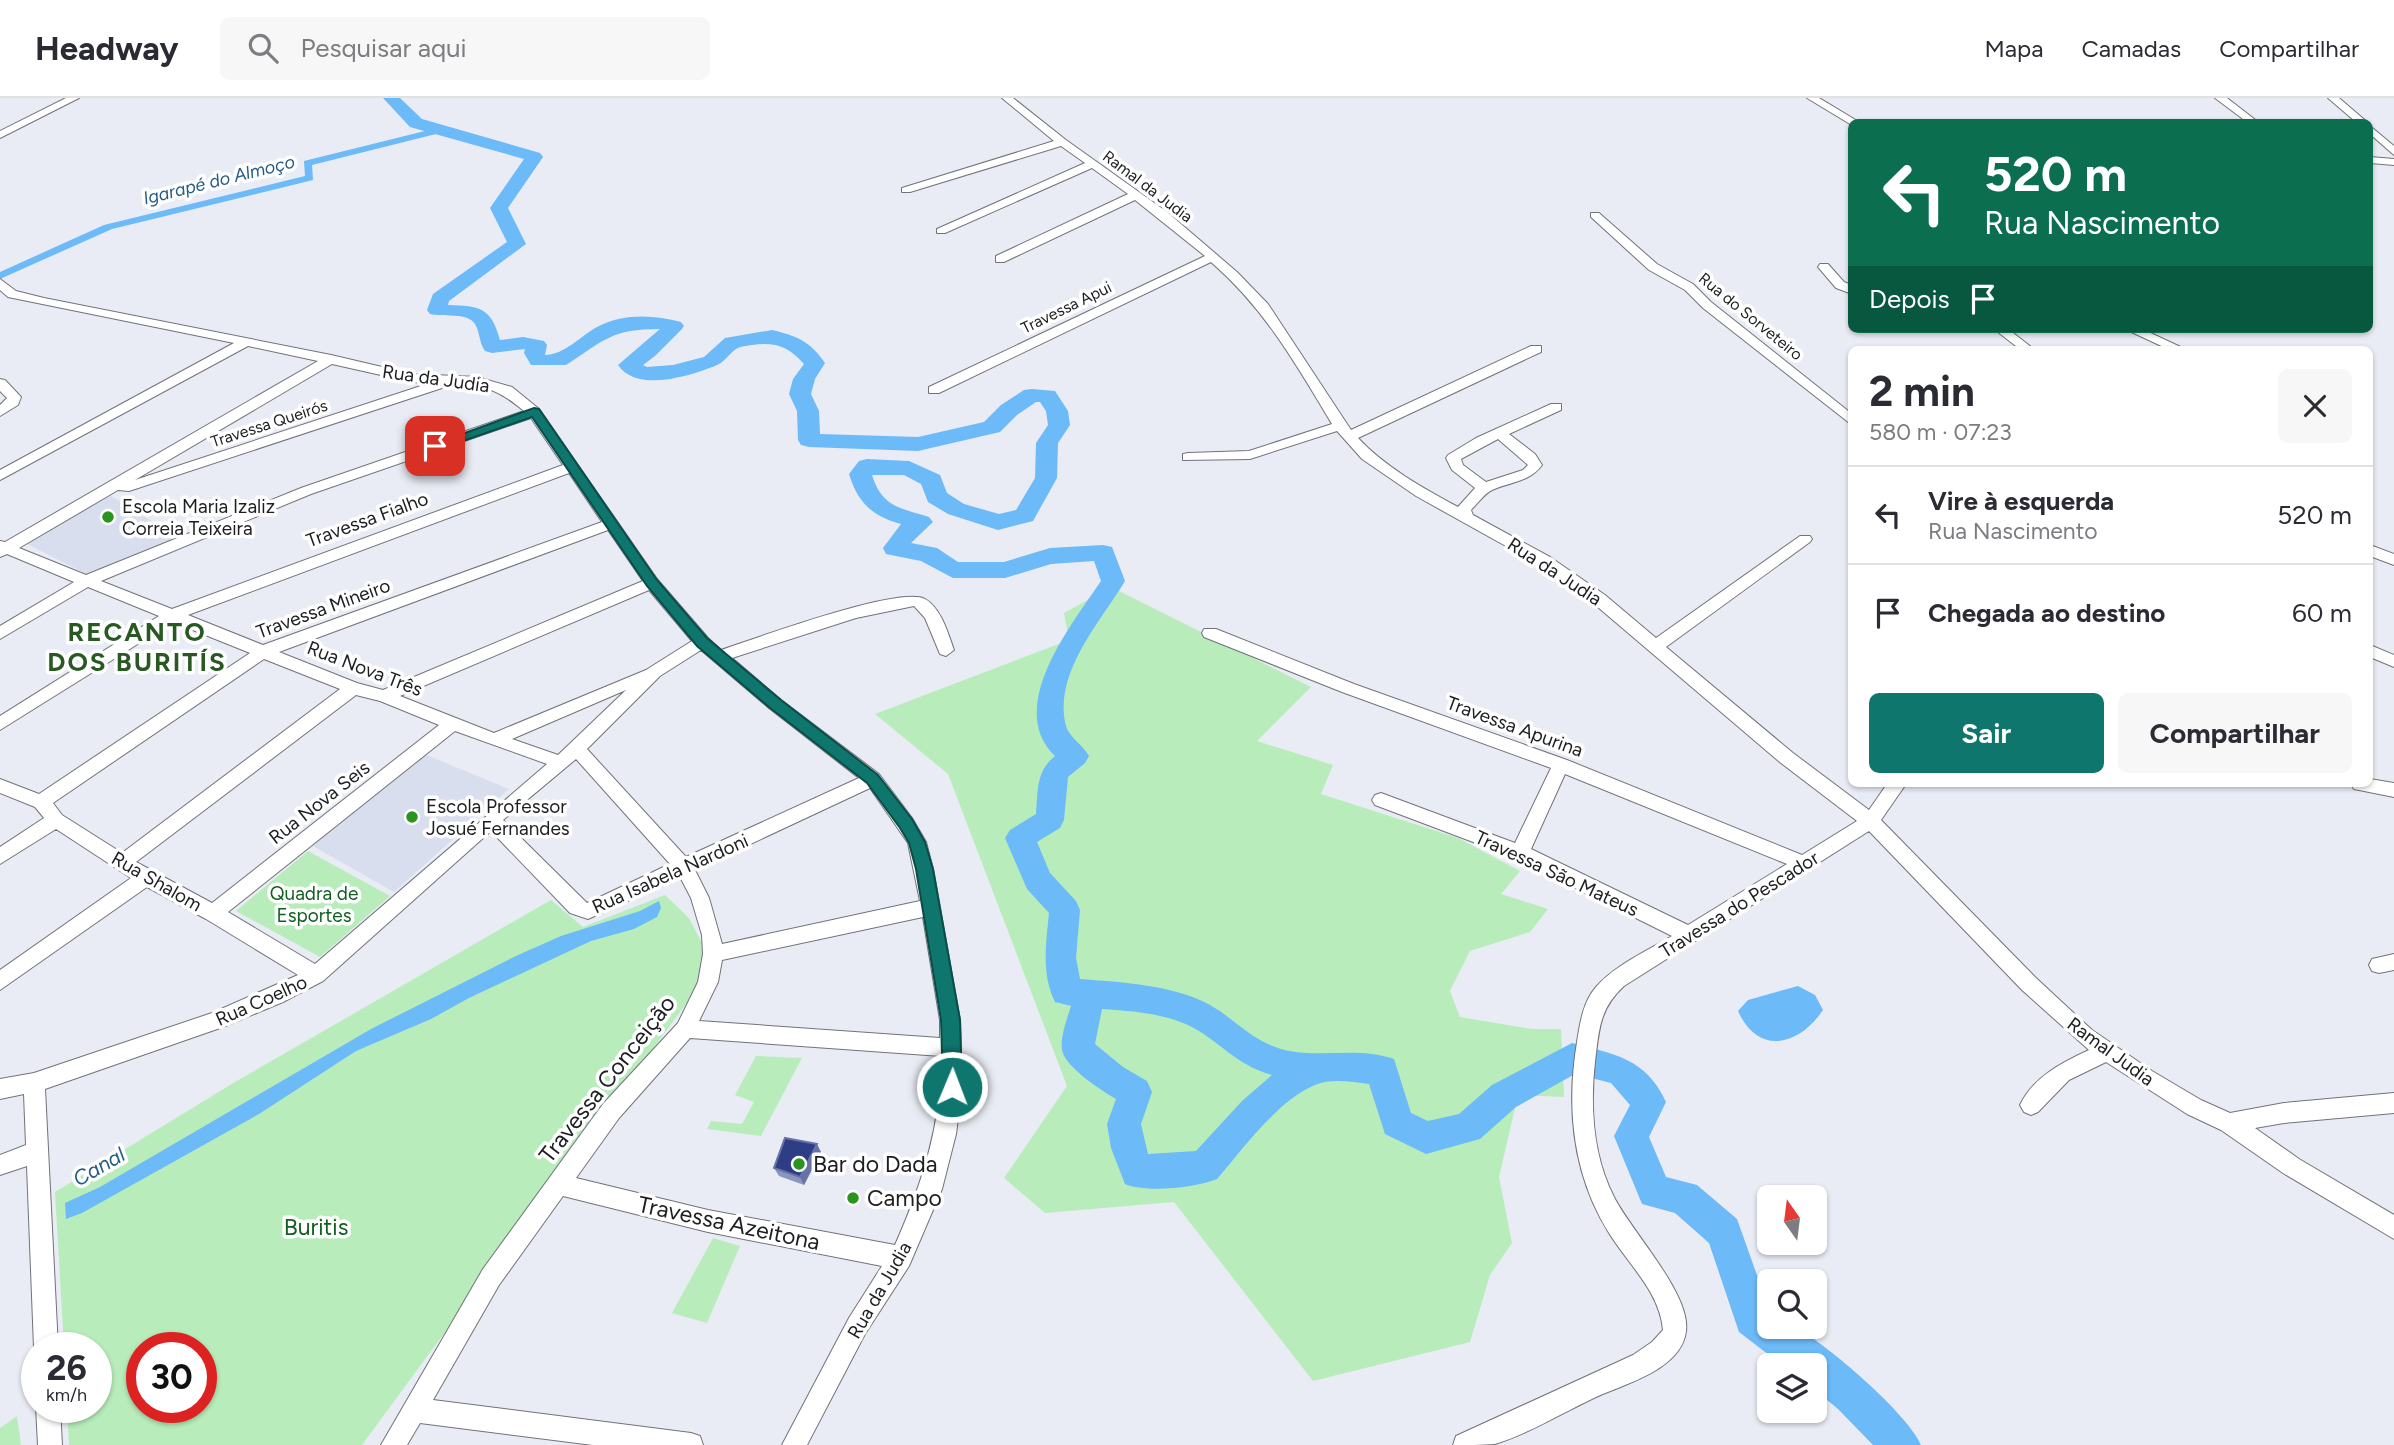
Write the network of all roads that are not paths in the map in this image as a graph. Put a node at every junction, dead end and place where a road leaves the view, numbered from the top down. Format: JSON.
{"nodes":[{"id":1,"x":75,"y":98,"type":"edge"},
{"id":2,"x":1007,"y":98,"type":"edge"},
{"id":3,"x":1812,"y":98,"type":"edge"},
{"id":4,"x":2220,"y":98,"type":"edge"},
{"id":5,"x":2333,"y":98,"type":"edge"},
{"id":6,"x":1849,"y":119,"type":"edge"},
{"id":7,"x":2249,"y":119,"type":"edge"},
{"id":8,"x":2358,"y":119,"type":"edge"},
{"id":9,"x":2373,"y":132,"type":"edge"},
{"id":10,"x":0,"y":135,"type":"edge"},
{"id":11,"x":1062,"y":142,"type":"junction"},
{"id":12,"x":2394,"y":152,"type":"edge"},
{"id":13,"x":2373,"y":160,"type":"edge"},
{"id":14,"x":2394,"y":162,"type":"edge"},
{"id":15,"x":1093,"y":164,"type":"junction"},
{"id":16,"x":906,"y":190,"type":"dead end"},
{"id":17,"x":1136,"y":195,"type":"junction"},
{"id":18,"x":1595,"y":215,"type":"dead end"},
{"id":19,"x":941,"y":231,"type":"dead end"},
{"id":20,"x":1213,"y":257,"type":"junction"},
{"id":21,"x":1000,"y":259,"type":"dead end"},
{"id":22,"x":1824,"y":267,"type":"dead end"},
{"id":23,"x":1,"y":286,"type":"edge"},
{"id":24,"x":1848,"y":288,"type":"edge"},
{"id":25,"x":1264,"y":307,"type":"joint"},
{"id":26,"x":2006,"y":333,"type":"edge"},
{"id":27,"x":2141,"y":333,"type":"edge"},
{"id":28,"x":246,"y":342,"type":"junction"},
{"id":29,"x":2023,"y":346,"type":"edge"},
{"id":30,"x":2171,"y":346,"type":"edge"},
{"id":31,"x":1536,"y":349,"type":"dead end"},
{"id":32,"x":331,"y":359,"type":"junction"},
{"id":33,"x":450,"y":380,"type":"junction"},
{"id":34,"x":0,"y":383,"type":"edge"},
{"id":35,"x":934,"y":390,"type":"dead end"},
{"id":36,"x":1556,"y":407,"type":"dead end"},
{"id":37,"x":0,"y":412,"type":"edge"},
{"id":38,"x":534,"y":412,"type":"junction"},
{"id":39,"x":1848,"y":418,"type":"edge"},
{"id":40,"x":1344,"y":432,"type":"junction"},
{"id":41,"x":1499,"y":433,"type":"junction"},
{"id":42,"x":1188,"y":457,"type":"dead end"},
{"id":43,"x":572,"y":467,"type":"junction"},
{"id":44,"x":0,"y":476,"type":"edge"},
{"id":45,"x":1484,"y":488,"type":"junction"},
{"id":46,"x":97,"y":496,"type":"junction"},
{"id":47,"x":1466,"y":519,"type":"junction"},
{"id":48,"x":610,"y":524,"type":"junction"},
{"id":49,"x":1805,"y":539,"type":"dead end"},
{"id":50,"x":2,"y":549,"type":"edge"},
{"id":51,"x":2373,"y":551,"type":"edge"},
{"id":52,"x":2394,"y":559,"type":"edge"},
{"id":53,"x":88,"y":580,"type":"junction"},
{"id":54,"x":652,"y":583,"type":"junction"},
{"id":55,"x":170,"y":615,"type":"junction"},
{"id":56,"x":0,"y":633,"type":"edge"},
{"id":57,"x":1210,"y":633,"type":"dead end"},
{"id":58,"x":702,"y":642,"type":"junction"},
{"id":59,"x":1656,"y":646,"type":"junction"},
{"id":60,"x":946,"y":650,"type":"dead end"},
{"id":61,"x":264,"y":651,"type":"junction"},
{"id":62,"x":2373,"y":652,"type":"edge"},
{"id":63,"x":720,"y":656,"type":"junction"},
{"id":64,"x":2394,"y":661,"type":"edge"},
{"id":65,"x":654,"y":672,"type":"junction"},
{"id":66,"x":353,"y":688,"type":"junction"},
{"id":67,"x":384,"y":696,"type":"junction"},
{"id":68,"x":0,"y":724,"type":"edge"},
{"id":69,"x":452,"y":724,"type":"junction"},
{"id":70,"x":494,"y":740,"type":"junction"},
{"id":71,"x":568,"y":755,"type":"junction"},
{"id":72,"x":1561,"y":765,"type":"junction"},
{"id":73,"x":873,"y":779,"type":"junction"},
{"id":74,"x":0,"y":786,"type":"edge"},
{"id":75,"x":2373,"y":786,"type":"edge"},
{"id":76,"x":1895,"y":787,"type":"edge"},
{"id":77,"x":2394,"y":790,"type":"edge"},
{"id":78,"x":1381,"y":800,"type":"dead end"},
{"id":79,"x":41,"y":802,"type":"junction"},
{"id":80,"x":56,"y":820,"type":"junction"},
{"id":81,"x":491,"y":820,"type":"junction"},
{"id":82,"x":1871,"y":821,"type":"junction"},
{"id":83,"x":1520,"y":852,"type":"junction"},
{"id":84,"x":0,"y":857,"type":"edge"},
{"id":85,"x":122,"y":863,"type":"junction"},
{"id":86,"x":1803,"y":863,"type":"junction"},
{"id":87,"x":685,"y":868,"type":"junction"},
{"id":88,"x":146,"y":878,"type":"junction"},
{"id":89,"x":930,"y":907,"type":"junction"},
{"id":90,"x":213,"y":913,"type":"junction"},
{"id":91,"x":1691,"y":936,"type":"junction"},
{"id":92,"x":713,"y":954,"type":"junction"},
{"id":93,"x":316,"y":975,"type":"junction"},
{"id":94,"x":0,"y":981,"type":"edge"},
{"id":95,"x":685,"y":1029,"type":"junction"},
{"id":96,"x":953,"y":1048,"type":"junction"},
{"id":97,"x":2107,"y":1052,"type":"junction"},
{"id":98,"x":34,"y":1083,"type":"junction"},
{"id":99,"x":0,"y":1089,"type":"edge"},
{"id":100,"x":2394,"y":1103,"type":"edge"},
{"id":101,"x":2031,"y":1105,"type":"dead end"},
{"id":102,"x":2229,"y":1123,"type":"junction"},
{"id":103,"x":36,"y":1153,"type":"junction"},
{"id":104,"x":0,"y":1165,"type":"edge"},
{"id":105,"x":558,"y":1184,"type":"junction"},
{"id":106,"x":2394,"y":1228,"type":"edge"},
{"id":107,"x":901,"y":1258,"type":"junction"},
{"id":108,"x":45,"y":1332,"type":"edge"},
{"id":109,"x":415,"y":1410,"type":"junction"},
{"id":110,"x":49,"y":1423,"type":"edge"},
{"id":111,"x":50,"y":1445,"type":"edge"},
{"id":112,"x":393,"y":1445,"type":"edge"},
{"id":113,"x":691,"y":1445,"type":"edge"},
{"id":114,"x":794,"y":1445,"type":"edge"},
{"id":115,"x":1465,"y":1445,"type":"edge"}],
"edges":[{"from":1,"to":10,"type":"street"},
{"from":2,"to":11,"type":"street","name":"Ramal da Judia"},
{"from":3,"to":6,"type":"street"},
{"from":4,"to":7,"type":"street"},
{"from":5,"to":8,"type":"street"},
{"from":9,"to":12,"type":"street"},
{"from":11,"to":15,"type":"street","name":"Ramal da Judia"},
{"from":11,"to":16,"type":"street"},
{"from":13,"to":14,"type":"street"},
{"from":15,"to":17,"type":"street","name":"Ramal da Judia"},
{"from":15,"to":19,"type":"street"},
{"from":17,"to":20,"type":"street","name":"Ramal da Judia"},
{"from":17,"to":21,"type":"street"},
{"from":18,"to":39,"type":"street","name":"Rua do Sorveteiro"},
{"from":20,"to":25,"type":"street","name":"Ramal da Judia"},
{"from":20,"to":35,"type":"street","name":"Travessa Apui"},
{"from":22,"to":24,"type":"street"},
{"from":23,"to":28,"type":"street","name":"Rua da Judia"},
{"from":25,"to":40,"type":"street","name":"Rua da Judia"},
{"from":26,"to":29,"type":"street"},
{"from":27,"to":30,"type":"street"},
{"from":28,"to":32,"type":"street","name":"Rua da Judia"},
{"from":28,"to":44,"type":"street"},
{"from":31,"to":40,"type":"street"},
{"from":32,"to":33,"type":"street","name":"Rua da Judia"},
{"from":32,"to":46,"type":"street","name":"Travessa Queirós"},
{"from":33,"to":38,"type":"street","name":"Rua da Judia"},
{"from":33,"to":46,"type":"street","name":"Travessa Queirós"},
{"from":34,"to":37,"type":"street"},
{"from":36,"to":41,"type":"street"},
{"from":38,"to":43,"type":"street","name":"Rua da Judia"},
{"from":38,"to":53,"type":"street"},
{"from":40,"to":42,"type":"street"},
{"from":40,"to":47,"type":"street","name":"Rua da Judia"},
{"from":41,"to":45,"type":"street"},
{"from":41,"to":45,"type":"street"},
{"from":43,"to":48,"type":"street","name":"Rua da Judia"},
{"from":43,"to":55,"type":"street","name":"Travessa Fialho"},
{"from":45,"to":47,"type":"street"},
{"from":46,"to":50,"type":"street","name":"Travessa Queirós"},
{"from":47,"to":59,"type":"street","name":"Rua da Judia"},
{"from":48,"to":54,"type":"street","name":"Rua da Judia"},
{"from":48,"to":61,"type":"street","name":"Travessa Mineiro"},
{"from":49,"to":59,"type":"street"},
{"from":50,"to":53,"type":"street","name":"Rua Nova Três"},
{"from":51,"to":52,"type":"street"},
{"from":53,"to":55,"type":"street","name":"Rua Nova Três"},
{"from":53,"to":56,"type":"street"},
{"from":54,"to":58,"type":"street","name":"Rua da Judia"},
{"from":54,"to":67,"type":"street"},
{"from":55,"to":61,"type":"street","name":"Rua Nova Três"},
{"from":55,"to":68,"type":"street","name":"Travessa Fialho"},
{"from":57,"to":72,"type":"street","name":"Travessa Apurina"},
{"from":58,"to":63,"type":"street","name":"Rua da Judia"},
{"from":58,"to":65,"type":"street","name":"Rua Coelho"},
{"from":59,"to":82,"type":"street","name":"Rua da Judia"},
{"from":60,"to":63,"type":"street"},
{"from":61,"to":66,"type":"street","name":"Rua Nova Três"},
{"from":61,"to":79,"type":"street","name":"Travessa Mineiro"},
{"from":62,"to":64,"type":"street"},
{"from":63,"to":73,"type":"street","name":"Rua da Judia"},
{"from":65,"to":70,"type":"street"},
{"from":65,"to":71,"type":"street","name":"Rua Coelho"},
{"from":66,"to":67,"type":"street","name":"Rua Nova Três"},
{"from":66,"to":85,"type":"street"},
{"from":67,"to":69,"type":"street","name":"Rua Nova Três"},
{"from":69,"to":70,"type":"street","name":"Rua Nova Três"},
{"from":69,"to":90,"type":"street","name":"Rua Nova Seis"},
{"from":70,"to":71,"type":"street","name":"Rua Nova Três"},
{"from":71,"to":81,"type":"street","name":"Rua Coelho"},
{"from":71,"to":87,"type":"street","name":"Travessa Conceição"},
{"from":72,"to":83,"type":"street"},
{"from":72,"to":86,"type":"street","name":"Travessa Apurina"},
{"from":73,"to":87,"type":"street","name":"Rua Isabela Nardoni"},
{"from":73,"to":89,"type":"street","name":"Rua da Judia"},
{"from":74,"to":79,"type":"street","name":"Rua Shalom"},
{"from":75,"to":77,"type":"street"},
{"from":76,"to":82,"type":"street","name":"Travessa do Pescador"},
{"from":78,"to":83,"type":"street","name":"Travessa São Mateus"},
{"from":79,"to":80,"type":"street","name":"Rua Shalom"},
{"from":80,"to":84,"type":"street"},
{"from":80,"to":85,"type":"street","name":"Rua Shalom"},
{"from":81,"to":87,"type":"street","name":"Rua Isabela Nardoni"},
{"from":81,"to":93,"type":"street","name":"Rua Coelho"},
{"from":82,"to":86,"type":"street","name":"Travessa do Pescador"},
{"from":82,"to":97,"type":"street","name":"Ramal Judia"},
{"from":83,"to":91,"type":"street","name":"Travessa São Mateus"},
{"from":85,"to":88,"type":"street","name":"Rua Shalom"},
{"from":86,"to":91,"type":"street","name":"Travessa do Pescador"},
{"from":87,"to":92,"type":"street","name":"Travessa Conceição"},
{"from":88,"to":90,"type":"street","name":"Rua Shalom"},
{"from":88,"to":94,"type":"street"},
{"from":89,"to":92,"type":"street"},
{"from":89,"to":96,"type":"street","name":"Rua da Judia"},
{"from":90,"to":93,"type":"street","name":"Rua Shalom"},
{"from":91,"to":115,"type":"street","name":"Travessa do Pescador"},
{"from":92,"to":95,"type":"street","name":"Travessa Conceição"},
{"from":93,"to":98,"type":"street","name":"Rua Coelho"},
{"from":95,"to":96,"type":"street"},
{"from":95,"to":105,"type":"street","name":"Travessa Conceição"},
{"from":96,"to":107,"type":"street","name":"Rua da Judia"},
{"from":97,"to":101,"type":"street"},
{"from":97,"to":102,"type":"street","name":"Ramal Judia"},
{"from":98,"to":99,"type":"street","name":"Rua Coelho"},
{"from":98,"to":103,"type":"street"},
{"from":100,"to":102,"type":"street"},
{"from":102,"to":106,"type":"street","name":"Ramal Judia"},
{"from":103,"to":104,"type":"street"},
{"from":103,"to":108,"type":"street"},
{"from":105,"to":107,"type":"street","name":"Travessa Azeitona"},
{"from":105,"to":109,"type":"street","name":"Travessa Conceição"},
{"from":107,"to":114,"type":"street","name":"Rua da Judia"},
{"from":109,"to":112,"type":"street","name":"Travessa Conceição"},
{"from":109,"to":113,"type":"street"},
{"from":110,"to":111,"type":"street"}]}
